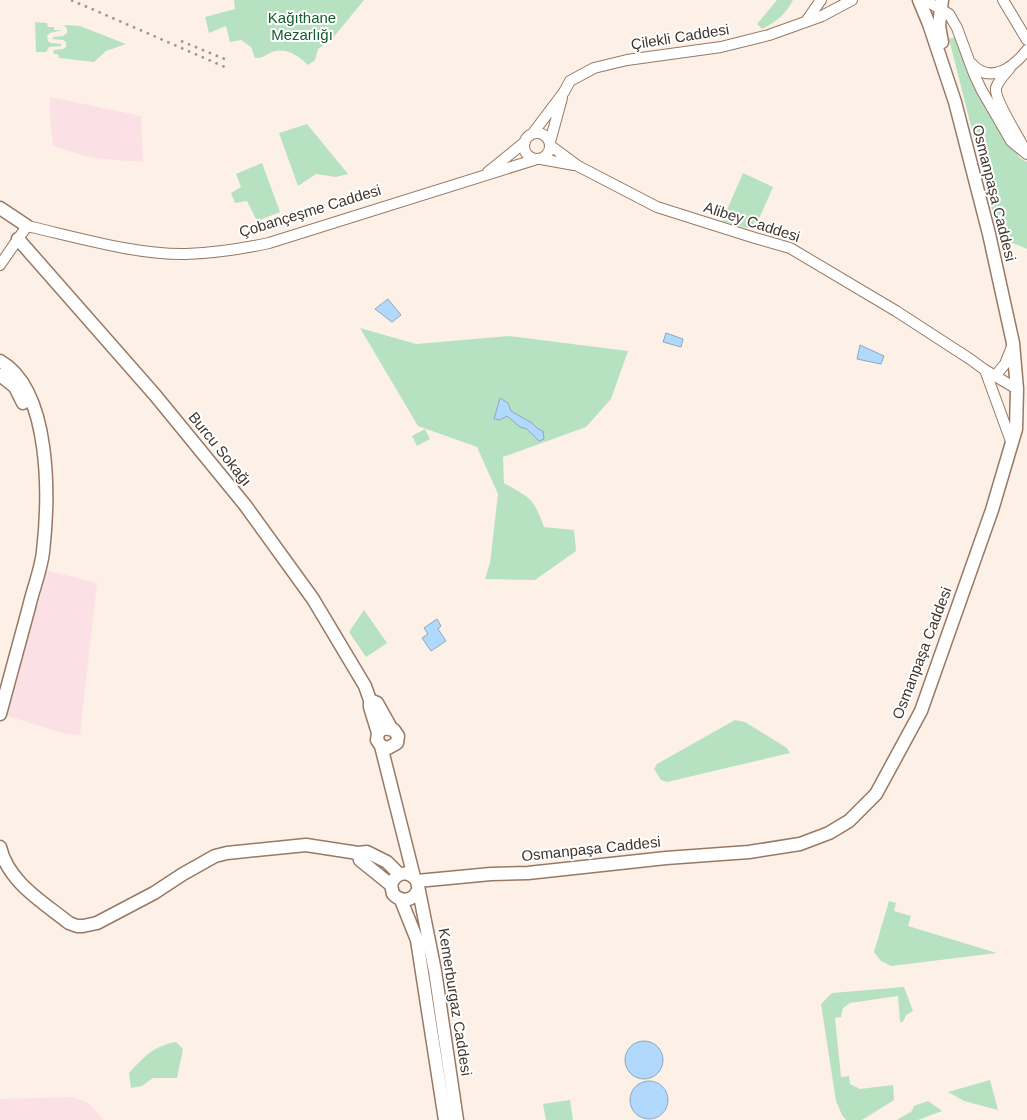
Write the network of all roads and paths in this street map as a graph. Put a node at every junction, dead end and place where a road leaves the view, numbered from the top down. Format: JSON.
{"nodes":[{"id":1,"x":821,"y":0,"type":"edge"},
{"id":2,"x":826,"y":0,"type":"edge"},
{"id":3,"x":851,"y":0,"type":"edge"},
{"id":4,"x":1004,"y":0,"type":"edge"},
{"id":5,"x":932,"y":2,"type":"edge"},
{"id":6,"x":837,"y":8,"type":"junction"},
{"id":7,"x":808,"y":20,"type":"junction"},
{"id":8,"x":1027,"y":40,"type":"edge"},
{"id":9,"x":1027,"y":50,"type":"edge"},
{"id":10,"x":970,"y":62,"type":"junction"},
{"id":11,"x":1010,"y":68,"type":"junction"},
{"id":12,"x":949,"y":84,"type":"junction"},
{"id":13,"x":564,"y":92,"type":"junction"},
{"id":14,"x":533,"y":133,"type":"junction"},
{"id":15,"x":525,"y":142,"type":"junction"},
{"id":16,"x":550,"y":144,"type":"junction"},
{"id":17,"x":1027,"y":153,"type":"edge"},
{"id":18,"x":539,"y":159,"type":"junction"},
{"id":19,"x":578,"y":166,"type":"junction"},
{"id":20,"x":483,"y":176,"type":"junction"},
{"id":21,"x":0,"y":208,"type":"edge"},
{"id":22,"x":28,"y":226,"type":"junction"},
{"id":23,"x":18,"y":239,"type":"junction"},
{"id":24,"x":0,"y":265,"type":"edge"},
{"id":25,"x":1013,"y":343,"type":"junction"},
{"id":26,"x":0,"y":361,"type":"edge"},
{"id":27,"x":985,"y":370,"type":"junction"},
{"id":28,"x":0,"y":375,"type":"edge"},
{"id":29,"x":995,"y":376,"type":"junction"},
{"id":30,"x":991,"y":386,"type":"junction"},
{"id":31,"x":1017,"y":389,"type":"junction"},
{"id":32,"x":1012,"y":444,"type":"junction"},
{"id":33,"x":0,"y":682,"type":"edge"},
{"id":34,"x":370,"y":700,"type":"junction"},
{"id":35,"x":0,"y":714,"type":"edge"},
{"id":36,"x":391,"y":728,"type":"junction"},
{"id":37,"x":378,"y":733,"type":"junction"},
{"id":38,"x":386,"y":747,"type":"junction"},
{"id":39,"x":0,"y":847,"type":"edge"},
{"id":40,"x":407,"y":880,"type":"junction"},
{"id":41,"x":401,"y":900,"type":"junction"},
{"id":42,"x":445,"y":1120,"type":"edge"},
{"id":43,"x":457,"y":1120,"type":"edge"}],
"edges":[{"from":1,"to":7,"type":"street"},
{"from":2,"to":6,"type":"street"},
{"from":3,"to":6,"type":"street","name":"Çilekli Caddesi"},
{"from":4,"to":8,"type":"street"},
{"from":5,"to":10,"type":"street"},
{"from":5,"to":12,"type":"main road","name":"Osmanpaşa Caddesi"},
{"from":5,"to":12,"type":"main road","name":"Osmanpaşa Caddesi"},
{"from":6,"to":7,"type":"street","name":"Çilekli Caddesi"},
{"from":7,"to":13,"type":"street","name":"Çilekli Caddesi"},
{"from":9,"to":11,"type":"street"},
{"from":10,"to":11,"type":"street"},
{"from":10,"to":17,"type":"street"},
{"from":11,"to":17,"type":"street"},
{"from":12,"to":25,"type":"main road","name":"Osmanpaşa Caddesi"},
{"from":13,"to":14,"type":"street","name":"Çilekli Caddesi"},
{"from":13,"to":16,"type":"street","name":"Çilekli Caddesi"},
{"from":14,"to":15,"type":"street"},
{"from":14,"to":16,"type":"street"},
{"from":15,"to":18,"type":"street"},
{"from":15,"to":20,"type":"street","name":"Çobançeşme Caddesi"},
{"from":16,"to":18,"type":"street"},
{"from":16,"to":19,"type":"street","name":"Alibey Caddesi"},
{"from":18,"to":19,"type":"street","name":"Alibey Caddesi"},
{"from":18,"to":20,"type":"street","name":"Çobançeşme Caddesi"},
{"from":19,"to":27,"type":"street","name":"Alibey Caddesi"},
{"from":20,"to":22,"type":"street","name":"Çobançeşme Caddesi"},
{"from":21,"to":22,"type":"main road","name":"Çobançeşme Caddesi"},
{"from":22,"to":23,"type":"street"},
{"from":23,"to":24,"type":"street"},
{"from":23,"to":34,"type":"main road","name":"Burcu Sokağı"},
{"from":25,"to":29,"type":"street"},
{"from":25,"to":31,"type":"main road","name":"Osmanpaşa Caddesi"},
{"from":26,"to":35,"type":"main road"},
{"from":27,"to":29,"type":"street","name":"Alibey Caddesi"},
{"from":27,"to":30,"type":"street"},
{"from":28,"to":33,"type":"main road"},
{"from":29,"to":31,"type":"street","name":"Alibey Caddesi"},
{"from":30,"to":31,"type":"street"},
{"from":30,"to":32,"type":"street"},
{"from":31,"to":32,"type":"main road","name":"Osmanpaşa Caddesi"},
{"from":32,"to":40,"type":"main road","name":"Osmanpaşa Caddesi"},
{"from":34,"to":36,"type":"main road","name":"Burcu Sokağı"},
{"from":34,"to":37,"type":"main road","name":"Burcu Sokağı"},
{"from":36,"to":37,"type":"main road"},
{"from":36,"to":38,"type":"main road"},
{"from":37,"to":38,"type":"main road"},
{"from":38,"to":40,"type":"main road"},
{"from":39,"to":40,"type":"main road"},
{"from":40,"to":41,"type":"main road","name":"Kemerburgaz Caddesi"},
{"from":40,"to":41,"type":"main road"},
{"from":40,"to":43,"type":"main road","name":"Kemerburgaz Caddesi"},
{"from":41,"to":42,"type":"main road","name":"Kemerburgaz Caddesi"}]}
